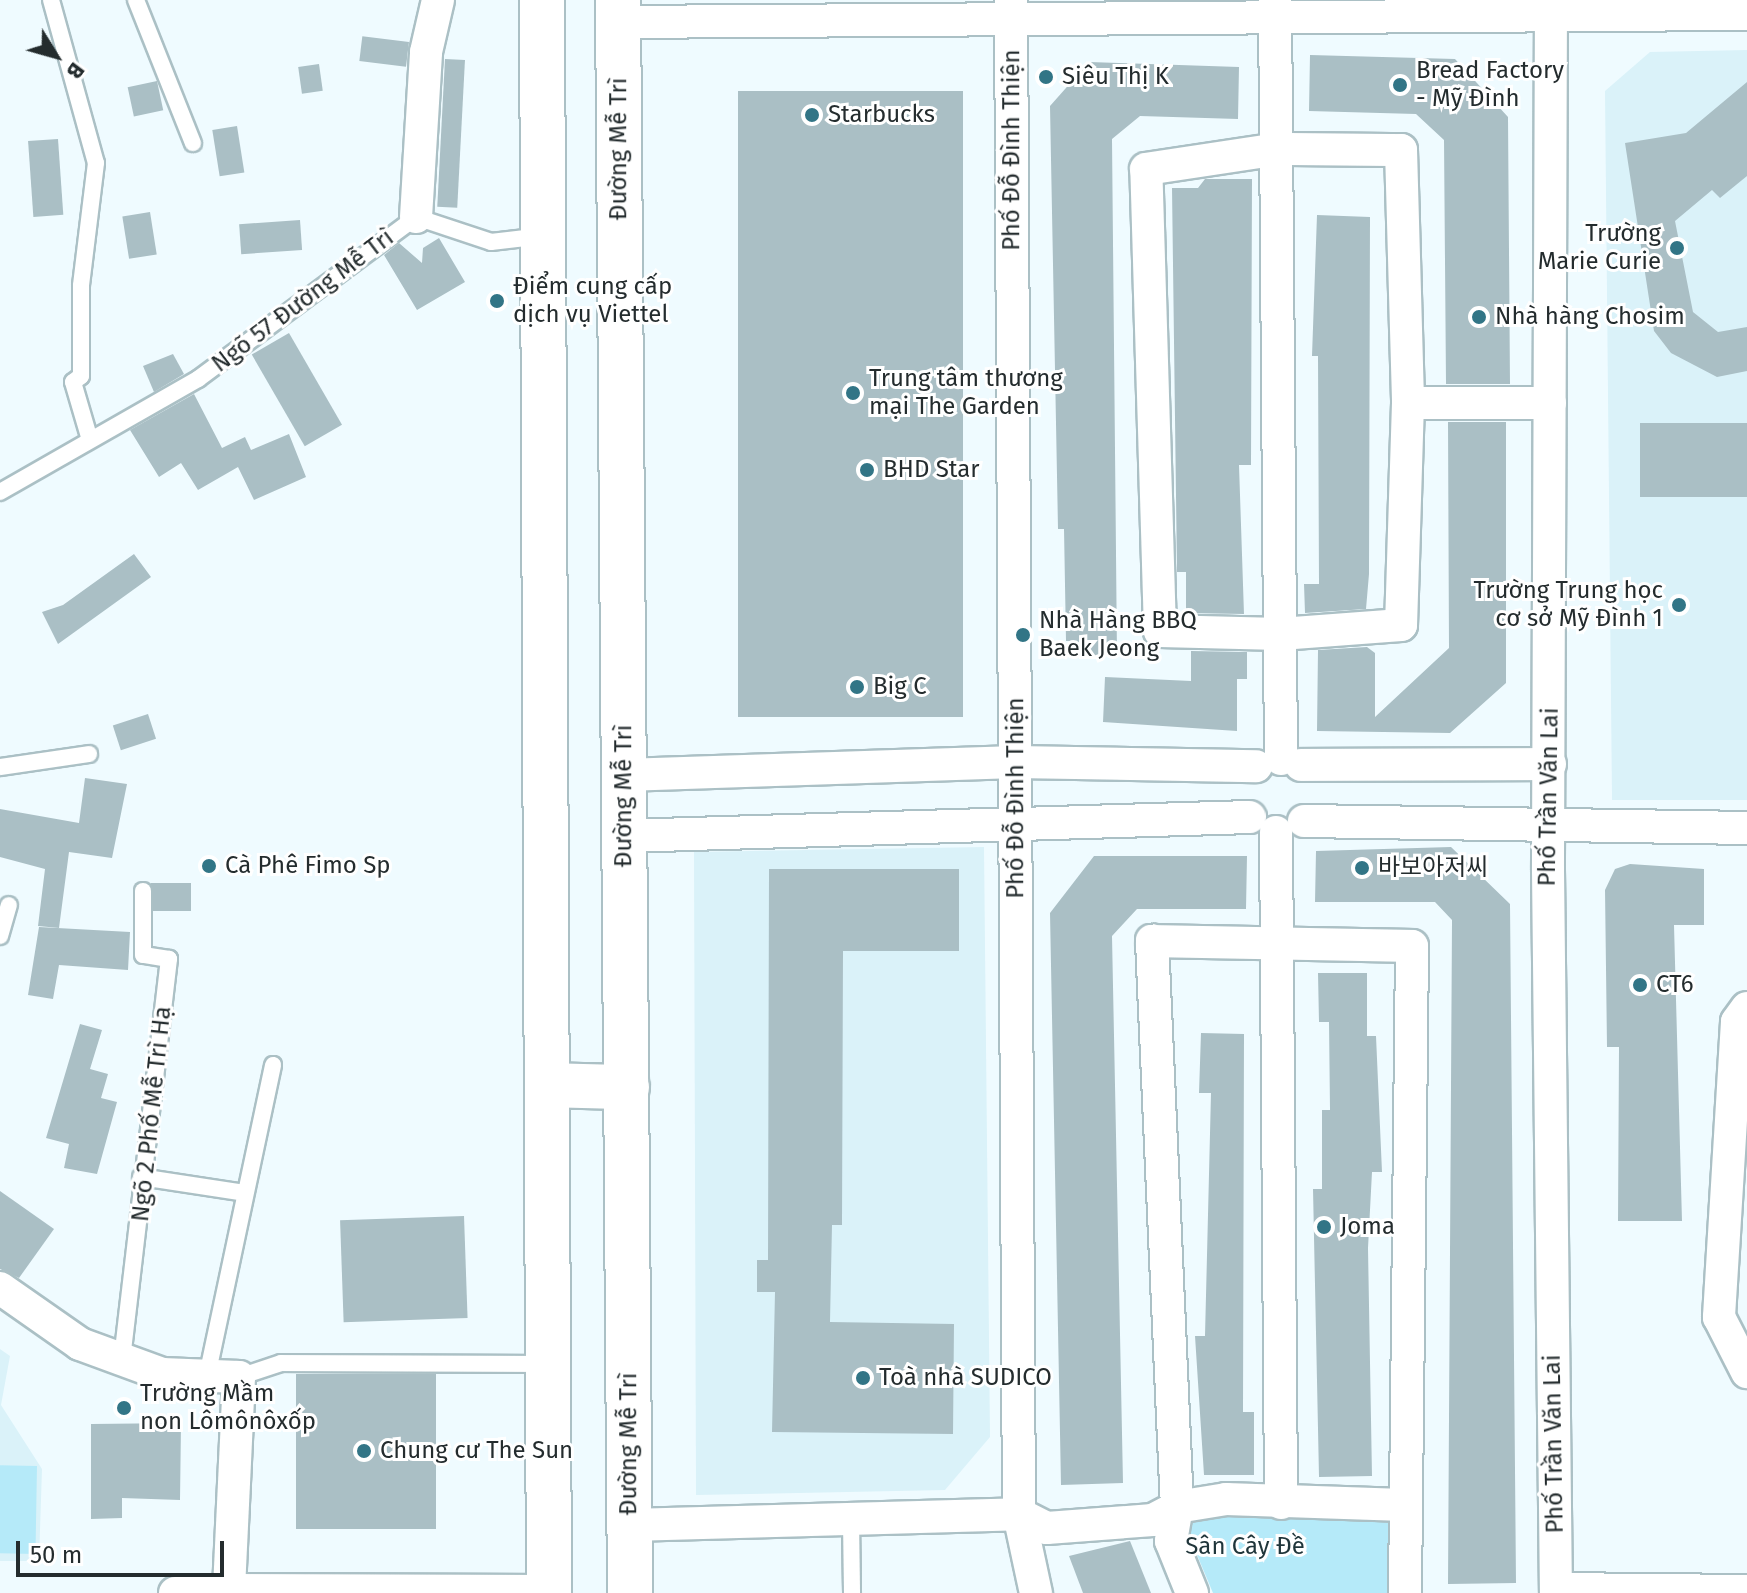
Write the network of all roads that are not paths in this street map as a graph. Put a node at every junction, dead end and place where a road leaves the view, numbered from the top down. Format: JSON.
{"nodes":[{"id":1,"x":51,"y":0,"type":"edge"},
{"id":2,"x":136,"y":0,"type":"edge"},
{"id":3,"x":438,"y":0,"type":"edge"},
{"id":4,"x":542,"y":0,"type":"edge"},
{"id":5,"x":1551,"y":7,"type":"edge"},
{"id":6,"x":1273,"y":9,"type":"edge"},
{"id":7,"x":1011,"y":10,"type":"edge"},
{"id":8,"x":618,"y":11,"type":"edge"},
{"id":9,"x":1747,"y":14,"type":"edge"},
{"id":10,"x":193,"y":143,"type":"dead end"},
{"id":11,"x":1279,"y":149,"type":"junction"},
{"id":12,"x":416,"y":217,"type":"junction"},
{"id":13,"x":544,"y":235,"type":"junction"},
{"id":14,"x":1408,"y":403,"type":"junction"},
{"id":15,"x":1550,"y":403,"type":"junction"},
{"id":16,"x":90,"y":440,"type":"junction"},
{"id":17,"x":0,"y":492,"type":"edge"},
{"id":18,"x":1280,"y":634,"type":"junction"},
{"id":19,"x":89,"y":754,"type":"dead end"},
{"id":20,"x":1016,"y":762,"type":"junction"},
{"id":21,"x":1279,"y":763,"type":"junction"},
{"id":22,"x":1550,"y":764,"type":"junction"},
{"id":23,"x":0,"y":767,"type":"edge"},
{"id":24,"x":624,"y":775,"type":"junction"},
{"id":25,"x":1017,"y":823,"type":"junction"},
{"id":26,"x":1277,"y":824,"type":"junction"},
{"id":27,"x":1550,"y":825,"type":"junction"},
{"id":28,"x":1747,"y":828,"type":"edge"},
{"id":29,"x":625,"y":836,"type":"junction"},
{"id":30,"x":143,"y":891,"type":"dead end"},
{"id":31,"x":9,"y":905,"type":"dead end"},
{"id":32,"x":0,"y":936,"type":"edge"},
{"id":33,"x":1276,"y":944,"type":"junction"},
{"id":34,"x":1747,"y":1008,"type":"edge"},
{"id":35,"x":273,"y":1065,"type":"dead end"},
{"id":36,"x":548,"y":1085,"type":"junction"},
{"id":37,"x":627,"y":1087,"type":"junction"},
{"id":38,"x":141,"y":1177,"type":"junction"},
{"id":39,"x":245,"y":1193,"type":"junction"},
{"id":40,"x":0,"y":1288,"type":"edge"},
{"id":41,"x":122,"y":1359,"type":"junction"},
{"id":42,"x":550,"y":1364,"type":"junction"},
{"id":43,"x":1747,"y":1372,"type":"edge"},
{"id":44,"x":207,"y":1376,"type":"junction"},
{"id":45,"x":239,"y":1377,"type":"junction"},
{"id":46,"x":1281,"y":1503,"type":"junction"},
{"id":47,"x":1404,"y":1505,"type":"junction"},
{"id":48,"x":1177,"y":1507,"type":"junction"},
{"id":49,"x":1019,"y":1514,"type":"junction"},
{"id":50,"x":851,"y":1520,"type":"junction"},
{"id":51,"x":630,"y":1525,"type":"junction"},
{"id":52,"x":229,"y":1591,"type":"edge"},
{"id":53,"x":1747,"y":1591,"type":"edge"},
{"id":54,"x":549,"y":1592,"type":"edge"},
{"id":55,"x":1552,"y":1592,"type":"edge"},
{"id":56,"x":175,"y":1593,"type":"edge"},
{"id":57,"x":630,"y":1593,"type":"edge"},
{"id":58,"x":852,"y":1593,"type":"edge"},
{"id":59,"x":1036,"y":1593,"type":"edge"},
{"id":60,"x":1192,"y":1593,"type":"edge"},
{"id":61,"x":1405,"y":1593,"type":"edge"}],
"edges":[{"from":1,"to":16,"type":"lane"},
{"from":2,"to":10,"type":"lane"},
{"from":3,"to":12,"type":"street","name":"Ngõ 57 Đường Mễ Trì"},
{"from":4,"to":13,"type":"main road"},
{"from":5,"to":6,"type":"street"},
{"from":5,"to":9,"type":"street"},
{"from":5,"to":15,"type":"street","name":"Phố Trần Văn Lai"},
{"from":6,"to":7,"type":"street"},
{"from":6,"to":11,"type":"street"},
{"from":7,"to":8,"type":"street"},
{"from":7,"to":20,"type":"street","name":"Phố Đỗ Đình Thiện"},
{"from":8,"to":24,"type":"main road","name":"Đường Mễ Trì"},
{"from":11,"to":14,"type":"street"},
{"from":11,"to":18,"type":"street"},
{"from":11,"to":18,"type":"street"},
{"from":12,"to":13,"type":"lane"},
{"from":12,"to":16,"type":"lane","name":"Ngõ 57 Đường Mễ Trì"},
{"from":13,"to":36,"type":"main road"},
{"from":14,"to":15,"type":"street"},
{"from":14,"to":18,"type":"street"},
{"from":15,"to":22,"type":"street","name":"Phố Trần Văn Lai"},
{"from":16,"to":17,"type":"lane","name":"Ngõ 57 Đường Mễ Trì"},
{"from":18,"to":21,"type":"street"},
{"from":19,"to":23,"type":"lane"},
{"from":20,"to":21,"type":"street"},
{"from":20,"to":24,"type":"street"},
{"from":20,"to":25,"type":"street","name":"Phố Đỗ Đình Thiện"},
{"from":21,"to":22,"type":"street"},
{"from":21,"to":26,"type":"street"},
{"from":21,"to":26,"type":"street"},
{"from":22,"to":27,"type":"street","name":"Phố Trần Văn Lai"},
{"from":24,"to":29,"type":"main road","name":"Đường Mễ Trì"},
{"from":25,"to":26,"type":"street"},
{"from":25,"to":29,"type":"street"},
{"from":25,"to":49,"type":"street","name":"Phố Đỗ Đình Thiện"},
{"from":26,"to":27,"type":"street"},
{"from":26,"to":33,"type":"street"},
{"from":27,"to":28,"type":"street"},
{"from":27,"to":55,"type":"street","name":"Phố Trần Văn Lai"},
{"from":29,"to":37,"type":"main road","name":"Đường Mễ Trì"},
{"from":30,"to":38,"type":"lane","name":"Ngõ 2 Phố Mễ Trì Hạ"},
{"from":31,"to":32,"type":"lane"},
{"from":33,"to":46,"type":"street"},
{"from":33,"to":47,"type":"street"},
{"from":33,"to":48,"type":"street"},
{"from":34,"to":43,"type":"street"},
{"from":35,"to":39,"type":"lane"},
{"from":36,"to":37,"type":"main road"},
{"from":36,"to":42,"type":"main road"},
{"from":37,"to":51,"type":"main road","name":"Đường Mễ Trì"},
{"from":38,"to":39,"type":"lane"},
{"from":38,"to":41,"type":"lane","name":"Ngõ 2 Phố Mễ Trì Hạ"},
{"from":39,"to":44,"type":"lane"},
{"from":40,"to":41,"type":"street"},
{"from":41,"to":44,"type":"street"},
{"from":42,"to":45,"type":"lane"},
{"from":42,"to":54,"type":"main road"},
{"from":44,"to":45,"type":"street"},
{"from":45,"to":52,"type":"street"},
{"from":46,"to":47,"type":"street"},
{"from":46,"to":48,"type":"street"},
{"from":47,"to":61,"type":"street"},
{"from":48,"to":49,"type":"street"},
{"from":48,"to":60,"type":"street"},
{"from":49,"to":50,"type":"street"},
{"from":49,"to":59,"type":"street","name":"Phố Đỗ Đình Thiện"},
{"from":50,"to":51,"type":"street"},
{"from":50,"to":58,"type":"lane"},
{"from":51,"to":57,"type":"main road","name":"Đường Mễ Trì"},
{"from":52,"to":54,"type":"street"},
{"from":52,"to":56,"type":"street"},
{"from":53,"to":55,"type":"street"}]}
